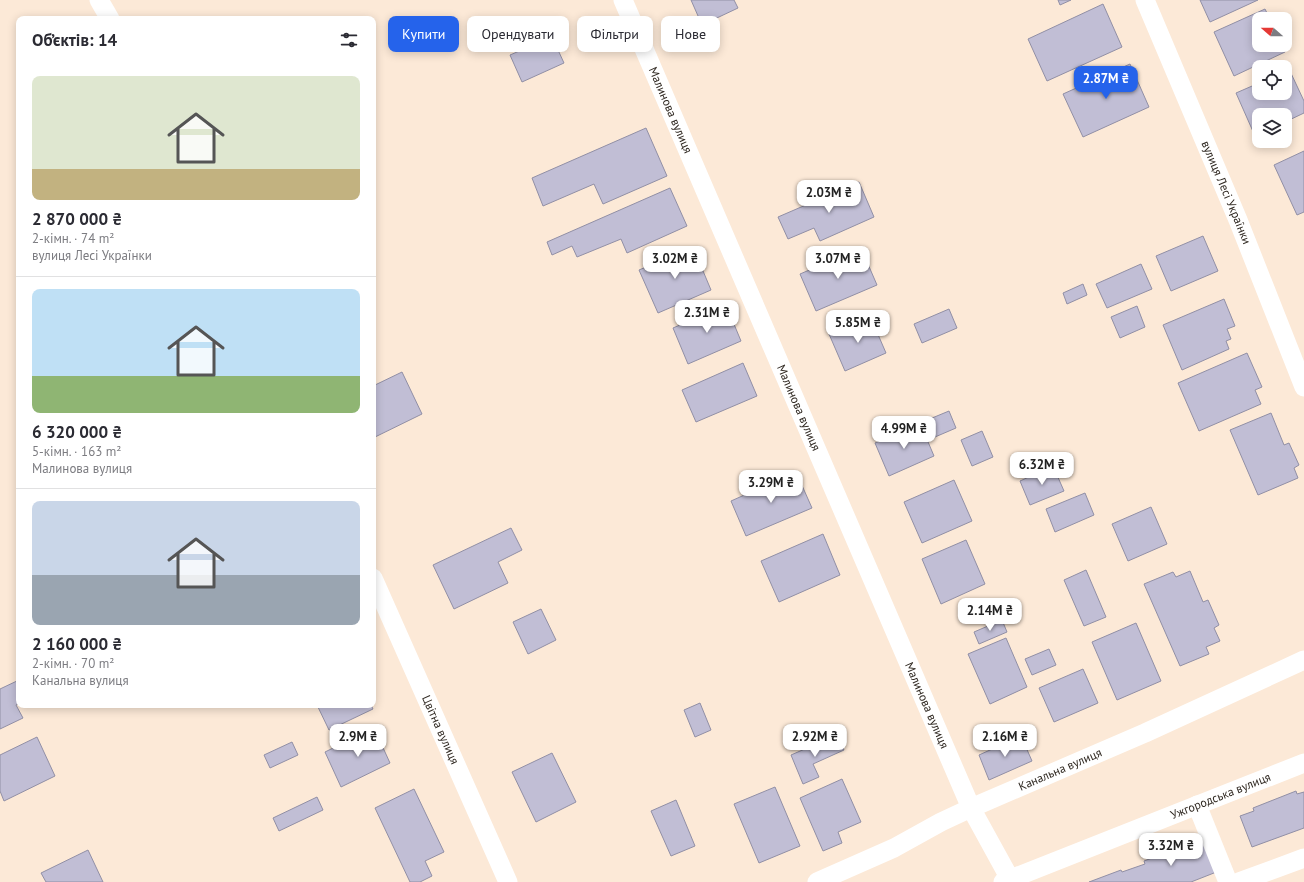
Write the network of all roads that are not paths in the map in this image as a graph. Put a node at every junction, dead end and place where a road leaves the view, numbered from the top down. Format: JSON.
{"nodes":[{"id":1,"x":99,"y":0,"type":"edge"},
{"id":2,"x":623,"y":0,"type":"edge"},
{"id":3,"x":1146,"y":0,"type":"edge"},
{"id":4,"x":108,"y":16,"type":"edge"},
{"id":5,"x":1304,"y":387,"type":"edge"},
{"id":6,"x":376,"y":585,"type":"edge"},
{"id":7,"x":1304,"y":660,"type":"edge"},
{"id":8,"x":1304,"y":763,"type":"edge"},
{"id":9,"x":1197,"y":805,"type":"junction"},
{"id":10,"x":971,"y":808,"type":"junction"},
{"id":11,"x":1304,"y":858,"type":"edge"},
{"id":12,"x":1007,"y":881,"type":"edge"},
{"id":13,"x":508,"y":882,"type":"edge"},
{"id":14,"x":817,"y":882,"type":"edge"},
{"id":15,"x":1228,"y":882,"type":"edge"},
{"id":16,"x":1239,"y":882,"type":"edge"}],
"edges":[{"from":1,"to":4,"type":"street"},
{"from":2,"to":10,"type":"street","name":"Малинова вулиця"},
{"from":3,"to":5,"type":"street","name":"вулиця Лесі Українки"},
{"from":6,"to":13,"type":"street","name":"Цвітна вулиця"},
{"from":7,"to":10,"type":"street","name":"Канальна вулиця"},
{"from":8,"to":9,"type":"street","name":"Ужгородська вулиця"},
{"from":9,"to":12,"type":"street","name":"Ужгородська вулиця"},
{"from":9,"to":15,"type":"street"},
{"from":10,"to":12,"type":"street","name":"Малинова вулиця"},
{"from":10,"to":14,"type":"street","name":"Канальна вулиця"},
{"from":11,"to":16,"type":"street"}]}
